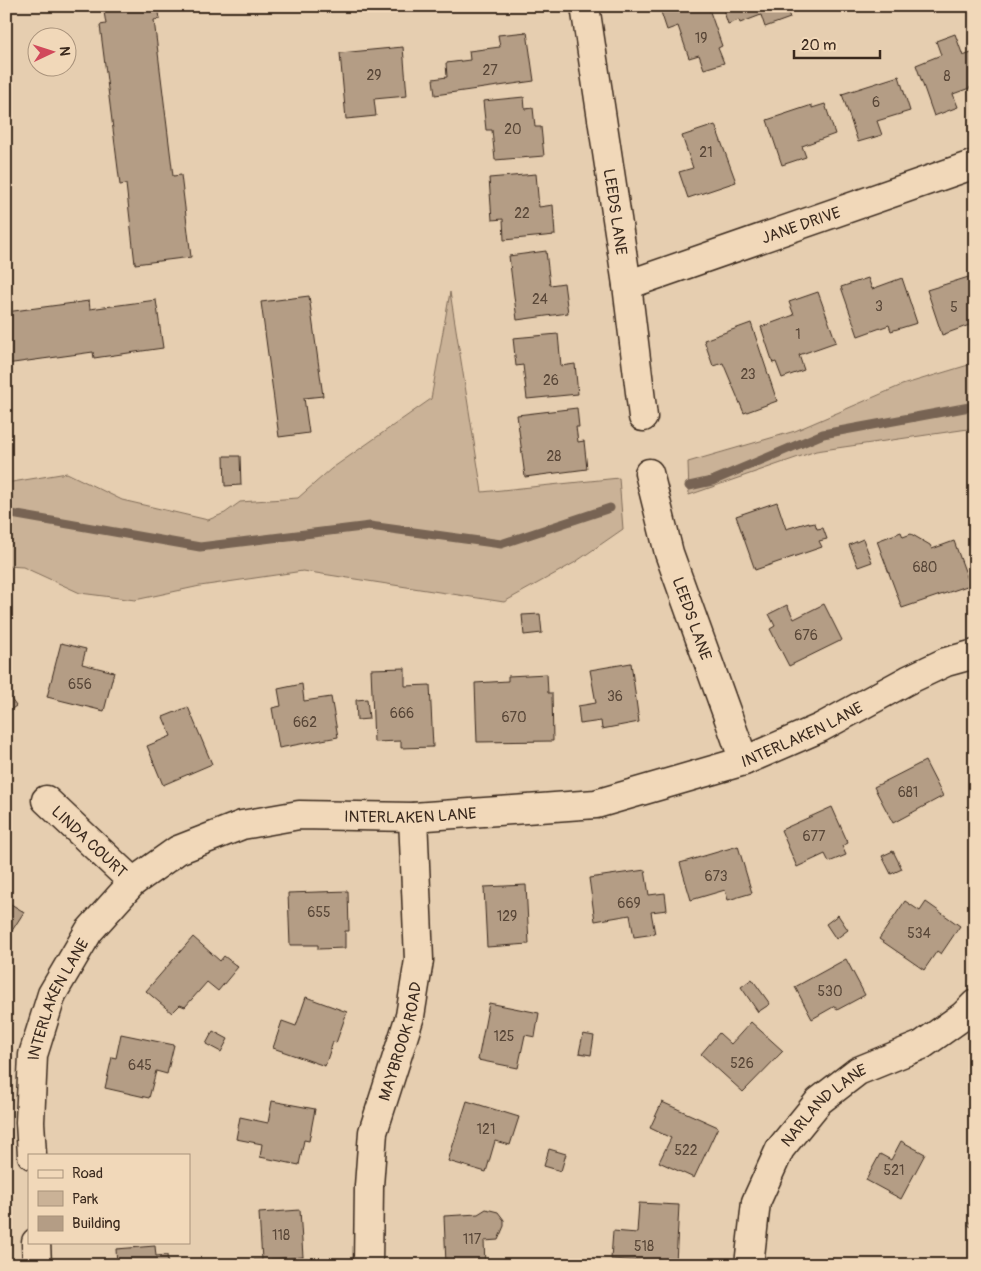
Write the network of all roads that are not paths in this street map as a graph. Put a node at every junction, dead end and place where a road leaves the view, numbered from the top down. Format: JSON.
{"nodes":[{"id":1,"x":586,"y":6,"type":"edge"},
{"id":2,"x":975,"y":164,"type":"edge"},
{"id":3,"x":628,"y":285,"type":"junction"},
{"id":4,"x":643,"y":417,"type":"dead end"},
{"id":5,"x":649,"y":473,"type":"dead end"},
{"id":6,"x":975,"y":654,"type":"edge"},
{"id":7,"x":744,"y":762,"type":"junction"},
{"id":8,"x":46,"y":800,"type":"dead end"},
{"id":9,"x":413,"y":817,"type":"junction"},
{"id":10,"x":133,"y":882,"type":"junction"},
{"id":11,"x":975,"y":1004,"type":"edge"},
{"id":12,"x":32,"y":1154,"type":"edge"},
{"id":13,"x":36,"y":1244,"type":"edge"},
{"id":14,"x":37,"y":1265,"type":"edge"},
{"id":15,"x":368,"y":1265,"type":"edge"},
{"id":16,"x":749,"y":1265,"type":"edge"}],
"edges":[{"from":1,"to":3,"type":"street","name":"LEEDS LANE"},
{"from":2,"to":3,"type":"street","name":"JANE DRIVE"},
{"from":3,"to":4,"type":"street","name":"LEEDS LANE"},
{"from":5,"to":7,"type":"street","name":"LEEDS LANE"},
{"from":6,"to":7,"type":"street","name":"INTERLAKEN LANE"},
{"from":7,"to":9,"type":"street","name":"INTERLAKEN LANE"},
{"from":8,"to":10,"type":"street","name":"LINDA COURT"},
{"from":9,"to":10,"type":"street","name":"INTERLAKEN LANE"},
{"from":9,"to":15,"type":"street","name":"MAYBROOK ROAD"},
{"from":10,"to":12,"type":"street","name":"INTERLAKEN LANE"},
{"from":11,"to":16,"type":"street","name":"NARLAND LANE"},
{"from":13,"to":14,"type":"street"}]}
